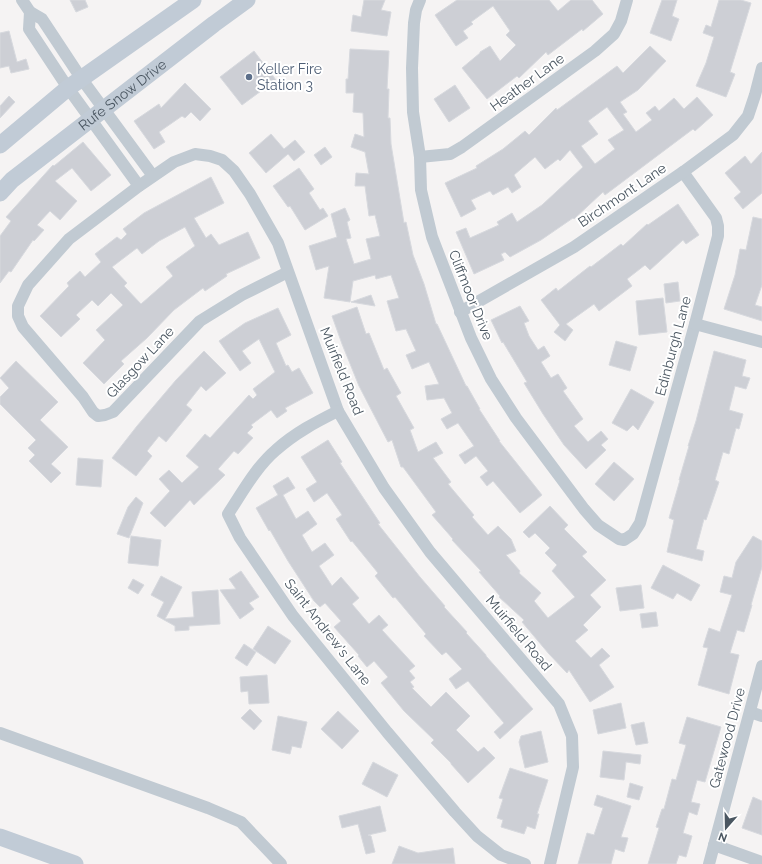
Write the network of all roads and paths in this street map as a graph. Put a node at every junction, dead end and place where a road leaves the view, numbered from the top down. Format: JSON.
{"nodes":[{"id":1,"x":22,"y":0,"type":"edge"},
{"id":2,"x":193,"y":0,"type":"edge"},
{"id":3,"x":247,"y":0,"type":"edge"},
{"id":4,"x":420,"y":0,"type":"edge"},
{"id":5,"x":627,"y":0,"type":"edge"},
{"id":6,"x":30,"y":12,"type":"junction"},
{"id":7,"x":762,"y":68,"type":"edge"},
{"id":8,"x":74,"y":83,"type":"junction"},
{"id":9,"x":97,"y":115,"type":"junction"},
{"id":10,"x":0,"y":145,"type":"edge"},
{"id":11,"x":420,"y":157,"type":"junction"},
{"id":12,"x":683,"y":172,"type":"junction"},
{"id":13,"x":153,"y":176,"type":"junction"},
{"id":14,"x":139,"y":186,"type":"junction"},
{"id":15,"x":0,"y":193,"type":"edge"},
{"id":16,"x":288,"y":272,"type":"junction"},
{"id":17,"x":22,"y":296,"type":"joint"},
{"id":18,"x":460,"y":312,"type":"junction"},
{"id":19,"x":695,"y":324,"type":"junction"},
{"id":20,"x":762,"y":342,"type":"edge"},
{"id":21,"x":338,"y":411,"type":"junction"},
{"id":22,"x":633,"y":534,"type":"joint"},
{"id":23,"x":762,"y":666,"type":"edge"},
{"id":24,"x":750,"y":712,"type":"junction"},
{"id":25,"x":762,"y":716,"type":"edge"},
{"id":26,"x":0,"y":734,"type":"edge"},
{"id":27,"x":0,"y":837,"type":"edge"},
{"id":28,"x":714,"y":844,"type":"junction"},
{"id":29,"x":762,"y":862,"type":"edge"},
{"id":30,"x":75,"y":864,"type":"edge"},
{"id":31,"x":281,"y":864,"type":"edge"},
{"id":32,"x":525,"y":864,"type":"edge"},
{"id":33,"x":550,"y":864,"type":"edge"},
{"id":34,"x":709,"y":864,"type":"edge"}],
"edges":[{"from":1,"to":6,"type":"street"},
{"from":2,"to":8,"type":"main road"},
{"from":3,"to":9,"type":"main road","name":"Rufe Snow Drive"},
{"from":4,"to":11,"type":"street","name":"Cliffmoor Drive"},
{"from":5,"to":11,"type":"street","name":"Heather Lane"},
{"from":6,"to":8,"type":"street"},
{"from":6,"to":8,"type":"street"},
{"from":7,"to":12,"type":"street","name":"Birchmont Lane"},
{"from":8,"to":9,"type":"street"},
{"from":8,"to":9,"type":"street"},
{"from":8,"to":10,"type":"main road"},
{"from":9,"to":13,"type":"street"},
{"from":9,"to":14,"type":"street"},
{"from":9,"to":15,"type":"main road","name":"Rufe Snow Drive"},
{"from":11,"to":18,"type":"street","name":"Cliffmoor Drive"},
{"from":12,"to":18,"type":"street","name":"Birchmont Lane"},
{"from":12,"to":19,"type":"street","name":"Edinburgh Lane"},
{"from":13,"to":14,"type":"street","name":"Muirfield Road"},
{"from":13,"to":16,"type":"street","name":"Muirfield Road"},
{"from":14,"to":17,"type":"street","name":"Muirfield Road"},
{"from":16,"to":17,"type":"street","name":"Glasgow Lane"},
{"from":16,"to":21,"type":"street","name":"Muirfield Road"},
{"from":18,"to":22,"type":"street","name":"Cliffmoor Drive"},
{"from":19,"to":20,"type":"street"},
{"from":19,"to":22,"type":"street","name":"Edinburgh Lane"},
{"from":21,"to":32,"type":"street","name":"Saint Andrew's Lane"},
{"from":21,"to":33,"type":"street","name":"Muirfield Road"},
{"from":23,"to":24,"type":"street","name":"Gatewood Drive"},
{"from":24,"to":25,"type":"street"},
{"from":24,"to":28,"type":"street","name":"Gatewood Drive"},
{"from":26,"to":31,"type":"street"},
{"from":27,"to":30,"type":"main road"},
{"from":28,"to":29,"type":"street"},
{"from":28,"to":34,"type":"street","name":"Gatewood Drive"}]}
